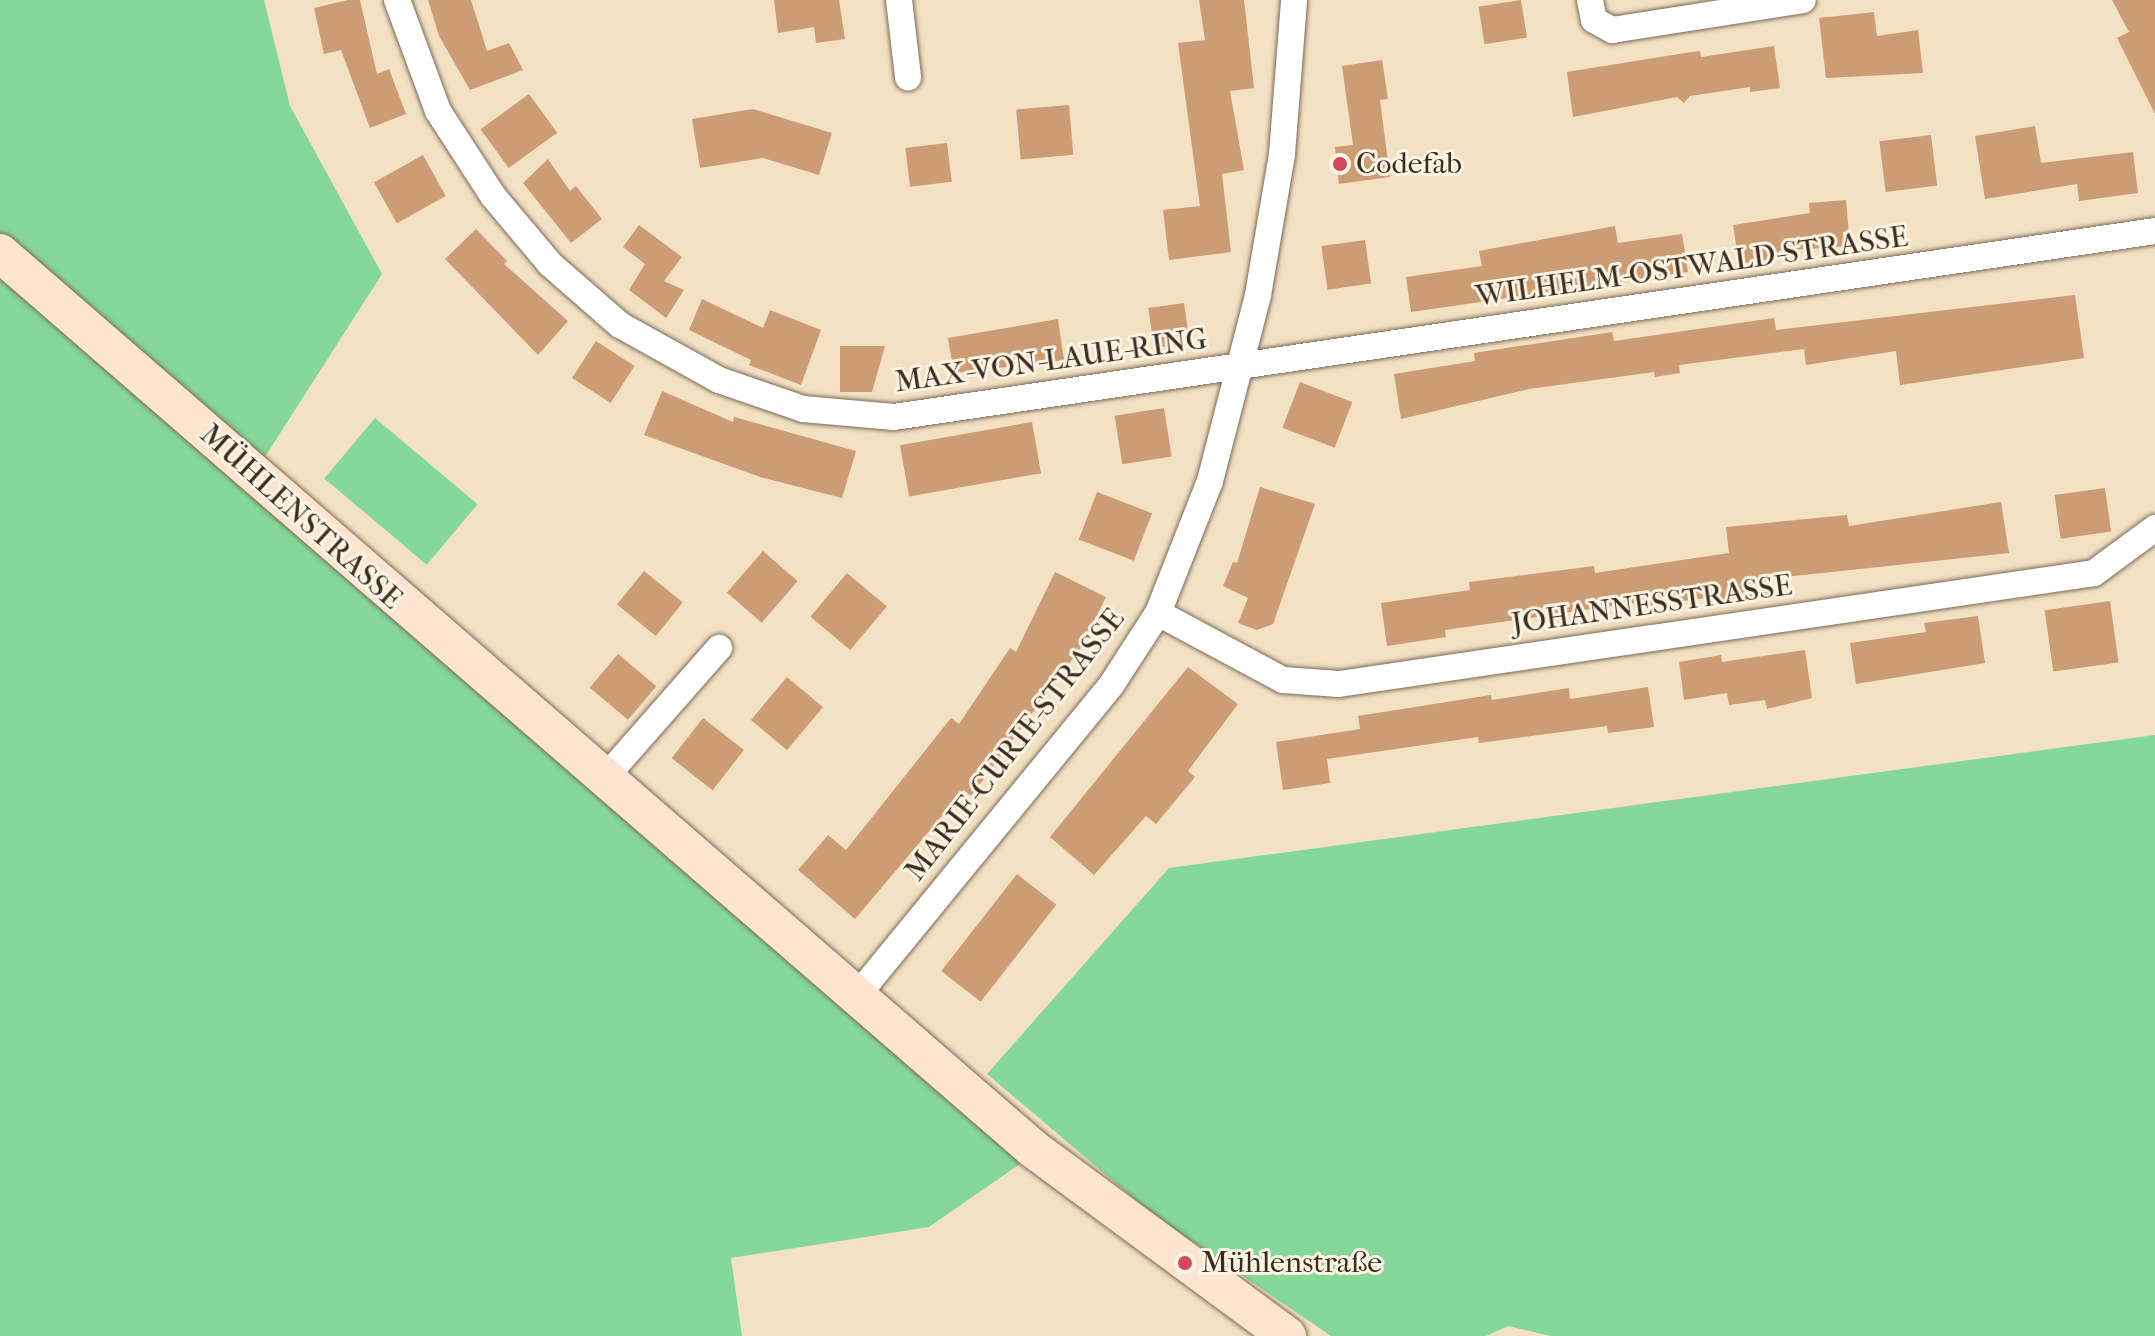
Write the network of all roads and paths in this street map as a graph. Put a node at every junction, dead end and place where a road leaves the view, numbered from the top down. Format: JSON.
{"nodes":[{"id":1,"x":397,"y":0,"type":"edge"},
{"id":2,"x":899,"y":0,"type":"edge"},
{"id":3,"x":1294,"y":0,"type":"edge"},
{"id":4,"x":1590,"y":0,"type":"edge"},
{"id":5,"x":1803,"y":0,"type":"edge"},
{"id":6,"x":908,"y":77,"type":"dead end"},
{"id":7,"x":2155,"y":231,"type":"edge"},
{"id":8,"x":0,"y":253,"type":"edge"},
{"id":9,"x":1239,"y":367,"type":"junction"},
{"id":10,"x":2155,"y":528,"type":"edge"},
{"id":11,"x":1158,"y":613,"type":"junction"},
{"id":12,"x":719,"y":648,"type":"dead end"},
{"id":13,"x":603,"y":780,"type":"junction"},
{"id":14,"x":856,"y":997,"type":"junction"},
{"id":15,"x":1287,"y":1336,"type":"edge"}],
"edges":[{"from":1,"to":9,"type":"street","name":"MAX-VON-LAUE-RING"},
{"from":2,"to":6,"type":"street"},
{"from":3,"to":9,"type":"street","name":"MARIE-CURIE-STRASSE"},
{"from":4,"to":5,"type":"street"},
{"from":7,"to":9,"type":"street","name":"WILHELM-OSTWALD-STRASSE"},
{"from":8,"to":13,"type":"street","name":"MÜHLENSTRASSE"},
{"from":9,"to":11,"type":"street","name":"MARIE-CURIE-STRASSE"},
{"from":10,"to":11,"type":"street","name":"JOHANNESSTRASSE"},
{"from":11,"to":14,"type":"street","name":"MARIE-CURIE-STRASSE"},
{"from":12,"to":13,"type":"street"},
{"from":13,"to":14,"type":"street","name":"MÜHLENSTRASSE"},
{"from":14,"to":15,"type":"street","name":"MÜHLENSTRASSE"}]}
